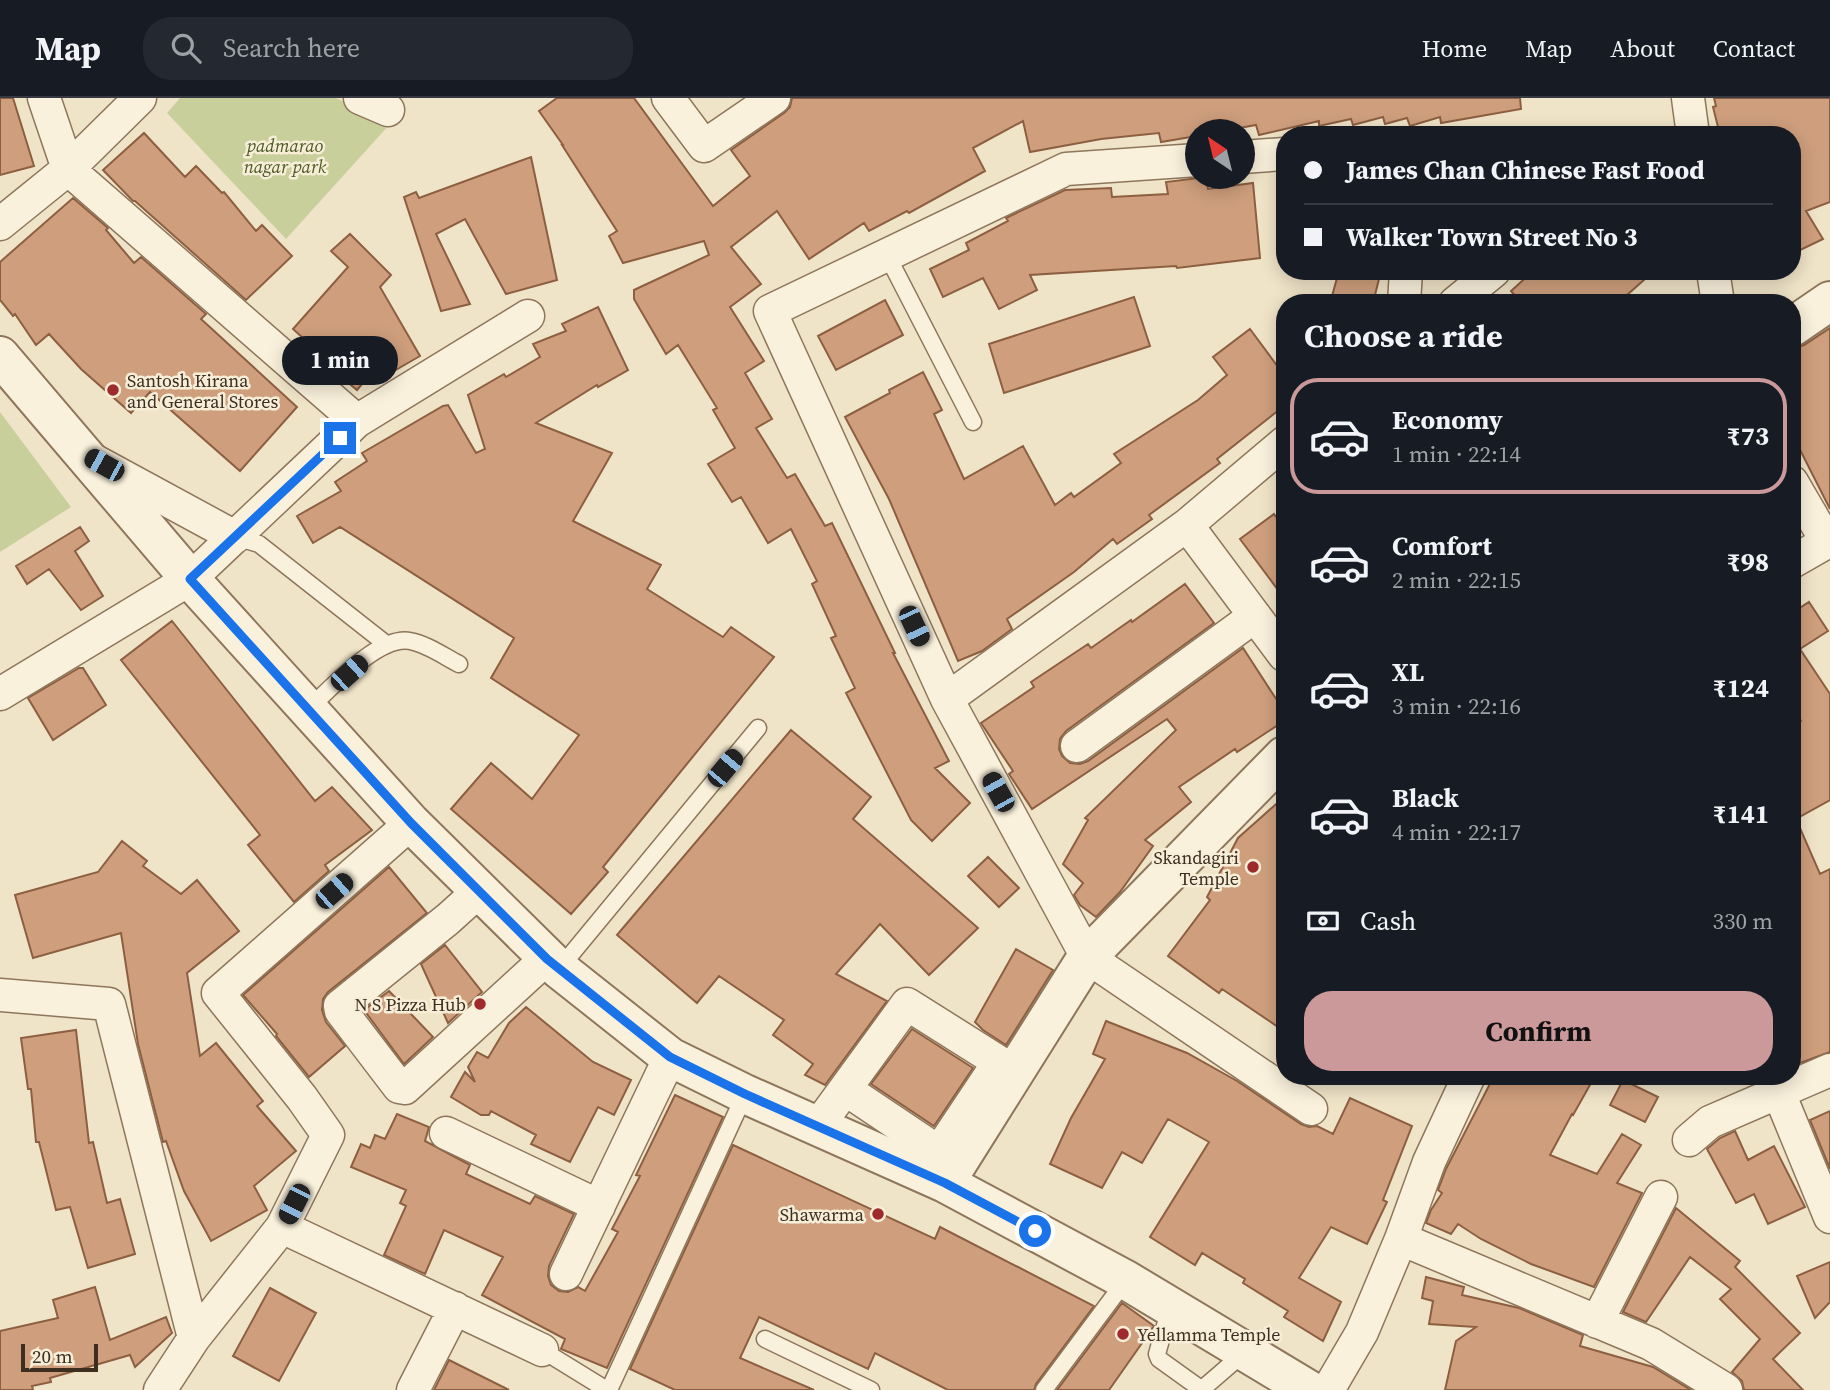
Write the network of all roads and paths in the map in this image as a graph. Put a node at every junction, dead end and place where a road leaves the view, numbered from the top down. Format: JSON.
{"nodes":[{"id":1,"x":44,"y":98,"type":"edge"},
{"id":2,"x":140,"y":98,"type":"edge"},
{"id":3,"x":668,"y":98,"type":"edge"},
{"id":4,"x":774,"y":98,"type":"edge"},
{"id":5,"x":1688,"y":98,"type":"edge"},
{"id":6,"x":1685,"y":126,"type":"edge"},
{"id":7,"x":1276,"y":155,"type":"edge"},
{"id":8,"x":1255,"y":156,"type":"edge"},
{"id":9,"x":1185,"y":161,"type":"edge"},
{"id":10,"x":68,"y":169,"type":"junction"},
{"id":11,"x":0,"y":224,"type":"edge"},
{"id":12,"x":887,"y":255,"type":"junction"},
{"id":13,"x":1483,"y":280,"type":"edge"},
{"id":14,"x":1466,"y":294,"type":"edge"},
{"id":15,"x":1830,"y":301,"type":"edge"},
{"id":16,"x":528,"y":317,"type":"dead end"},
{"id":17,"x":1801,"y":321,"type":"edge"},
{"id":18,"x":0,"y":356,"type":"edge"},
{"id":19,"x":357,"y":421,"type":"junction"},
{"id":20,"x":973,"y":422,"type":"dead end"},
{"id":21,"x":1276,"y":450,"type":"edge"},
{"id":22,"x":85,"y":455,"type":"junction"},
{"id":23,"x":1801,"y":497,"type":"edge"},
{"id":24,"x":1187,"y":525,"type":"junction"},
{"id":25,"x":235,"y":537,"type":"junction"},
{"id":26,"x":1801,"y":557,"type":"edge"},
{"id":27,"x":190,"y":579,"type":"junction"},
{"id":28,"x":1255,"y":616,"type":"junction"},
{"id":29,"x":386,"y":644,"type":"junction"},
{"id":30,"x":1276,"y":644,"type":"edge"},
{"id":31,"x":460,"y":664,"type":"dead end"},
{"id":32,"x":0,"y":694,"type":"edge"},
{"id":33,"x":947,"y":699,"type":"junction"},
{"id":34,"x":308,"y":709,"type":"junction"},
{"id":35,"x":758,"y":728,"type":"dead end"},
{"id":36,"x":1077,"y":746,"type":"dead end"},
{"id":37,"x":1276,"y":763,"type":"edge"},
{"id":38,"x":411,"y":823,"type":"junction"},
{"id":39,"x":479,"y":891,"type":"junction"},
{"id":40,"x":1087,"y":957,"type":"junction"},
{"id":41,"x":553,"y":964,"type":"junction"},
{"id":42,"x":0,"y":995,"type":"edge"},
{"id":43,"x":670,"y":1057,"type":"junction"},
{"id":44,"x":1830,"y":1070,"type":"edge"},
{"id":45,"x":1801,"y":1077,"type":"edge"},
{"id":46,"x":1465,"y":1085,"type":"edge"},
{"id":47,"x":1773,"y":1085,"type":"edge"},
{"id":48,"x":1775,"y":1085,"type":"edge"},
{"id":49,"x":845,"y":1088,"type":"junction"},
{"id":50,"x":745,"y":1094,"type":"junction"},
{"id":51,"x":1311,"y":1109,"type":"dead end"},
{"id":52,"x":818,"y":1126,"type":"junction"},
{"id":53,"x":446,"y":1133,"type":"dead end"},
{"id":54,"x":1689,"y":1140,"type":"dead end"},
{"id":55,"x":945,"y":1183,"type":"junction"},
{"id":56,"x":1661,"y":1197,"type":"dead end"},
{"id":57,"x":599,"y":1206,"type":"junction"},
{"id":58,"x":1830,"y":1217,"type":"edge"},
{"id":59,"x":282,"y":1227,"type":"junction"},
{"id":60,"x":1401,"y":1239,"type":"junction"},
{"id":61,"x":566,"y":1274,"type":"dead end"},
{"id":62,"x":1126,"y":1280,"type":"junction"},
{"id":63,"x":455,"y":1308,"type":"junction"},
{"id":64,"x":1170,"y":1308,"type":"junction"},
{"id":65,"x":1597,"y":1322,"type":"junction"},
{"id":66,"x":194,"y":1338,"type":"junction"},
{"id":67,"x":765,"y":1339,"type":"dead end"},
{"id":68,"x":542,"y":1350,"type":"joint"},
{"id":69,"x":1245,"y":1352,"type":"junction"},
{"id":70,"x":1723,"y":1389,"type":"edge"},
{"id":71,"x":160,"y":1390,"type":"edge"},
{"id":72,"x":413,"y":1390,"type":"edge"},
{"id":73,"x":608,"y":1390,"type":"edge"},
{"id":74,"x":871,"y":1390,"type":"edge"},
{"id":75,"x":1044,"y":1390,"type":"edge"},
{"id":76,"x":1310,"y":1390,"type":"edge"},
{"id":77,"x":1328,"y":1390,"type":"edge"}],
"edges":[{"from":1,"to":10,"type":"street"},
{"from":2,"to":10,"type":"street"},
{"from":3,"to":4,"type":"street"},
{"from":5,"to":6,"type":"street"},
{"from":7,"to":8,"type":"street"},
{"from":9,"to":12,"type":"street"},
{"from":10,"to":11,"type":"street"},
{"from":10,"to":19,"type":"street"},
{"from":12,"to":20,"type":"lane"},
{"from":12,"to":33,"type":"street"},
{"from":13,"to":14,"type":"street"},
{"from":15,"to":17,"type":"street"},
{"from":16,"to":19,"type":"street"},
{"from":18,"to":22,"type":"street"},
{"from":19,"to":25,"type":"street"},
{"from":21,"to":24,"type":"street"},
{"from":22,"to":25,"type":"street"},
{"from":22,"to":27,"type":"street"},
{"from":23,"to":26,"type":"street"},
{"from":24,"to":28,"type":"street"},
{"from":24,"to":33,"type":"street"},
{"from":25,"to":27,"type":"street"},
{"from":25,"to":29,"type":"lane"},
{"from":27,"to":32,"type":"street"},
{"from":27,"to":34,"type":"street"},
{"from":28,"to":30,"type":"street"},
{"from":28,"to":36,"type":"street"},
{"from":29,"to":31,"type":"lane"},
{"from":29,"to":34,"type":"lane"},
{"from":33,"to":40,"type":"street"},
{"from":34,"to":38,"type":"street"},
{"from":35,"to":41,"type":"lane"},
{"from":37,"to":40,"type":"street"},
{"from":38,"to":39,"type":"street"},
{"from":38,"to":59,"type":"street"},
{"from":39,"to":41,"type":"street"},
{"from":39,"to":41,"type":"street"},
{"from":40,"to":51,"type":"street"},
{"from":40,"to":55,"type":"street"},
{"from":41,"to":43,"type":"street"},
{"from":42,"to":66,"type":"street"},
{"from":43,"to":50,"type":"street"},
{"from":43,"to":57,"type":"street"},
{"from":44,"to":45,"type":"street"},
{"from":46,"to":60,"type":"street"},
{"from":47,"to":54,"type":"street"},
{"from":48,"to":58,"type":"street"},
{"from":49,"to":49,"type":"street"},
{"from":49,"to":52,"type":"street"},
{"from":50,"to":52,"type":"street"},
{"from":50,"to":73,"type":"lane"},
{"from":52,"to":55,"type":"street"},
{"from":53,"to":57,"type":"street"},
{"from":55,"to":62,"type":"street"},
{"from":56,"to":65,"type":"street"},
{"from":57,"to":61,"type":"street"},
{"from":59,"to":63,"type":"street"},
{"from":59,"to":66,"type":"street"},
{"from":60,"to":65,"type":"street"},
{"from":60,"to":77,"type":"street"},
{"from":62,"to":64,"type":"street"},
{"from":62,"to":75,"type":"lane"},
{"from":63,"to":68,"type":"street"},
{"from":63,"to":72,"type":"street"},
{"from":64,"to":69,"type":"street"},
{"from":64,"to":69,"type":"lane"},
{"from":65,"to":70,"type":"street"},
{"from":66,"to":71,"type":"street"},
{"from":67,"to":74,"type":"lane"},
{"from":68,"to":73,"type":"lane"},
{"from":69,"to":76,"type":"street"}]}
